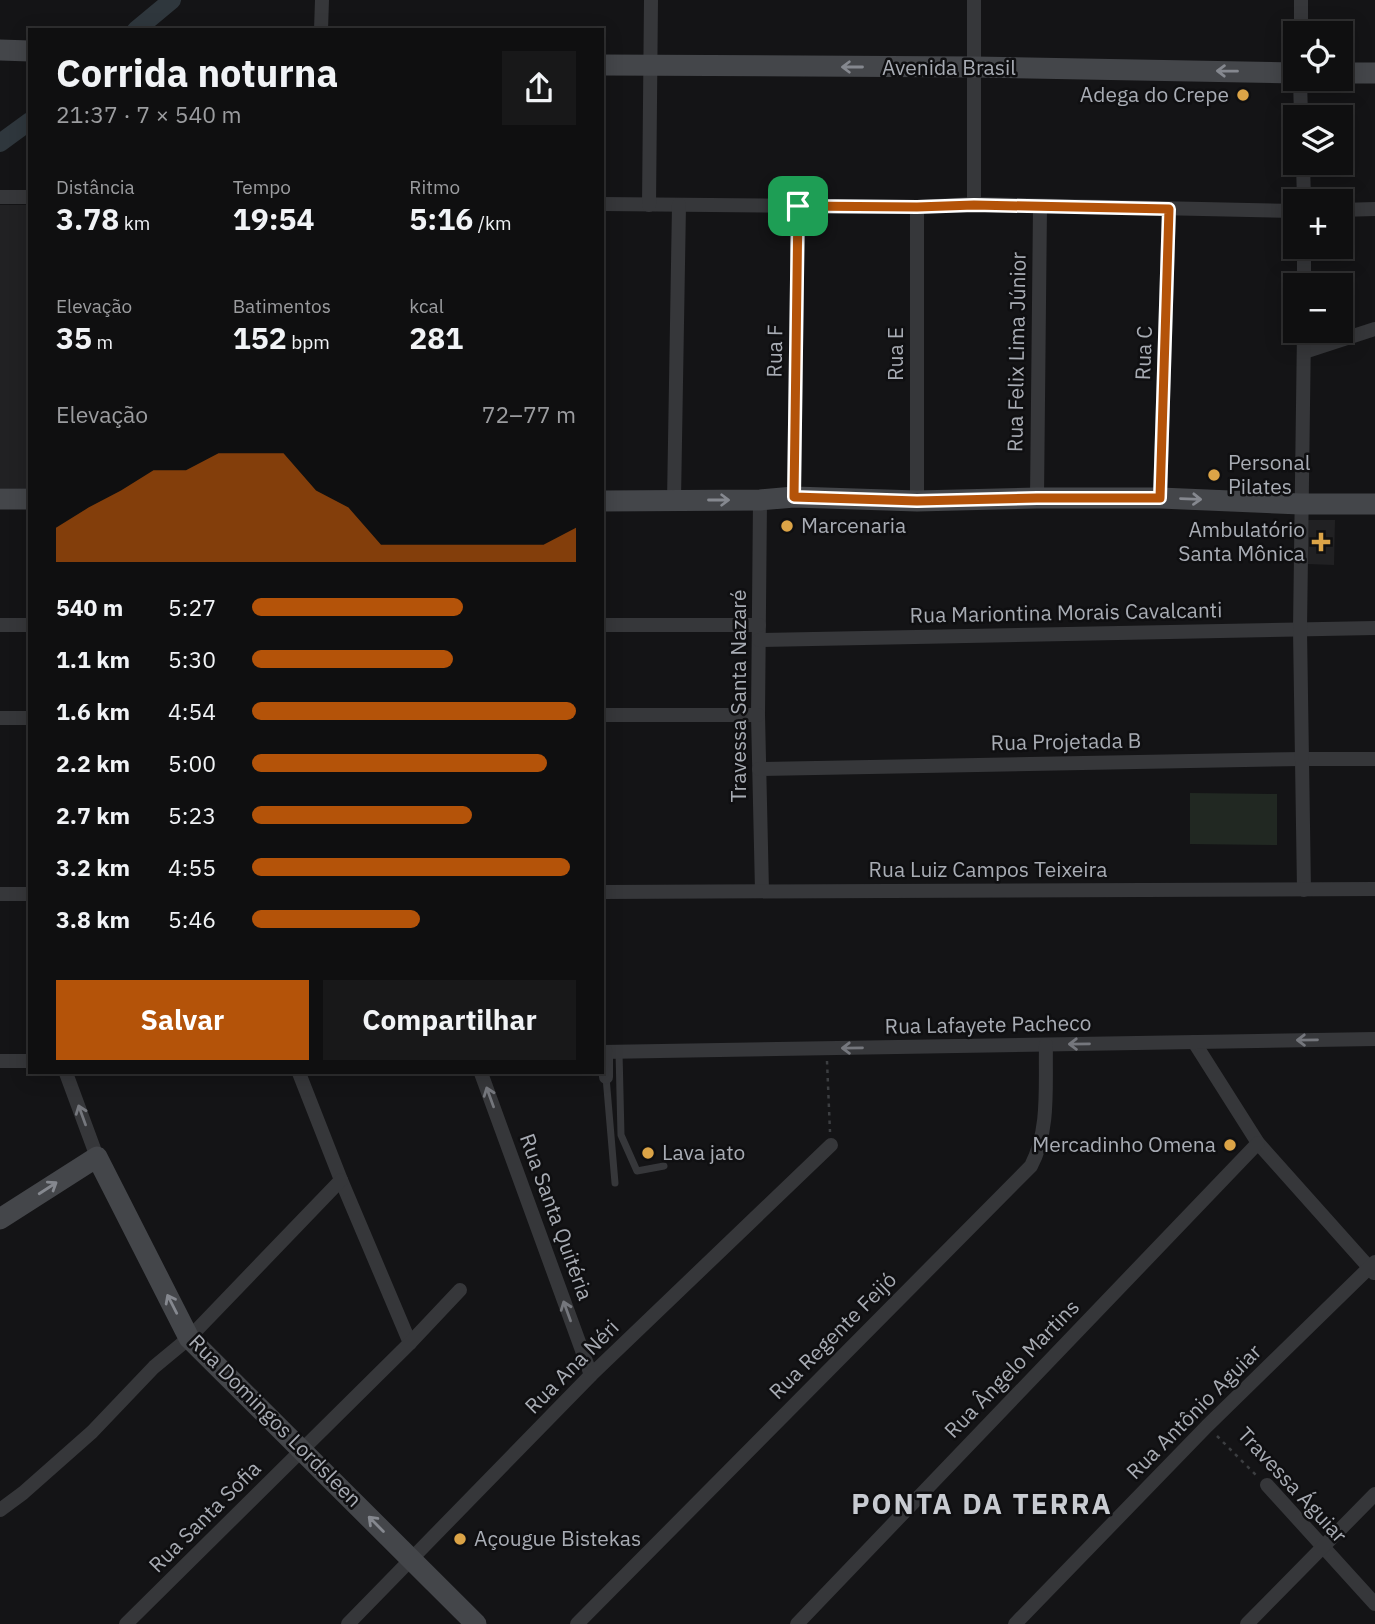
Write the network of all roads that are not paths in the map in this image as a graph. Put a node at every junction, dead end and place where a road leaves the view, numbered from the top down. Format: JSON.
{"nodes":[{"id":1,"x":322,"y":0,"type":"edge"},
{"id":2,"x":650,"y":0,"type":"edge"},
{"id":3,"x":974,"y":0,"type":"edge"},
{"id":4,"x":1301,"y":0,"type":"edge"},
{"id":5,"x":1301,"y":21,"type":"edge"},
{"id":6,"x":321,"y":28,"type":"edge"},
{"id":7,"x":0,"y":50,"type":"edge"},
{"id":8,"x":28,"y":51,"type":"edge"},
{"id":9,"x":604,"y":65,"type":"edge"},
{"id":10,"x":650,"y":66,"type":"junction"},
{"id":11,"x":975,"y":67,"type":"junction"},
{"id":12,"x":1283,"y":73,"type":"edge"},
{"id":13,"x":1353,"y":73,"type":"edge"},
{"id":14,"x":1375,"y":73,"type":"edge"},
{"id":15,"x":0,"y":197,"type":"edge"},
{"id":16,"x":28,"y":197,"type":"edge"},
{"id":17,"x":604,"y":204,"type":"edge"},
{"id":18,"x":649,"y":205,"type":"junction"},
{"id":19,"x":679,"y":205,"type":"junction"},
{"id":20,"x":974,"y":205,"type":"junction"},
{"id":21,"x":798,"y":206,"type":"junction"},
{"id":22,"x":1040,"y":206,"type":"junction"},
{"id":23,"x":917,"y":207,"type":"junction"},
{"id":24,"x":1169,"y":209,"type":"junction"},
{"id":25,"x":1375,"y":209,"type":"edge"},
{"id":26,"x":1353,"y":210,"type":"edge"},
{"id":27,"x":1283,"y":211,"type":"edge"},
{"id":28,"x":1375,"y":329,"type":"edge"},
{"id":29,"x":1304,"y":343,"type":"edge"},
{"id":30,"x":1304,"y":352,"type":"junction"},
{"id":31,"x":794,"y":497,"type":"junction"},
{"id":32,"x":1037,"y":498,"type":"junction"},
{"id":33,"x":1160,"y":498,"type":"junction"},
{"id":34,"x":0,"y":499,"type":"edge"},
{"id":35,"x":28,"y":499,"type":"edge"},
{"id":36,"x":674,"y":500,"type":"junction"},
{"id":37,"x":760,"y":500,"type":"junction"},
{"id":38,"x":604,"y":501,"type":"edge"},
{"id":39,"x":917,"y":501,"type":"junction"},
{"id":40,"x":1301,"y":504,"type":"junction"},
{"id":41,"x":1375,"y":504,"type":"edge"},
{"id":42,"x":0,"y":625,"type":"edge"},
{"id":43,"x":28,"y":625,"type":"edge"},
{"id":44,"x":604,"y":625,"type":"edge"},
{"id":45,"x":1375,"y":628,"type":"edge"},
{"id":46,"x":1300,"y":630,"type":"junction"},
{"id":47,"x":759,"y":632,"type":"junction"},
{"id":48,"x":604,"y":715,"type":"edge"},
{"id":49,"x":758,"y":715,"type":"junction"},
{"id":50,"x":0,"y":718,"type":"edge"},
{"id":51,"x":28,"y":718,"type":"edge"},
{"id":52,"x":1301,"y":758,"type":"junction"},
{"id":53,"x":1375,"y":759,"type":"edge"},
{"id":54,"x":759,"y":769,"type":"junction"},
{"id":55,"x":1375,"y":889,"type":"edge"},
{"id":56,"x":1304,"y":890,"type":"junction"},
{"id":57,"x":762,"y":891,"type":"junction"},
{"id":58,"x":604,"y":892,"type":"edge"},
{"id":59,"x":0,"y":894,"type":"edge"},
{"id":60,"x":28,"y":894,"type":"edge"},
{"id":61,"x":1375,"y":1039,"type":"edge"},
{"id":62,"x":1194,"y":1042,"type":"junction"},
{"id":63,"x":1046,"y":1045,"type":"junction"},
{"id":64,"x":609,"y":1052,"type":"edge"},
{"id":65,"x":0,"y":1061,"type":"edge"},
{"id":66,"x":28,"y":1061,"type":"edge"},
{"id":67,"x":66,"y":1074,"type":"edge"},
{"id":68,"x":299,"y":1074,"type":"edge"},
{"id":69,"x":481,"y":1074,"type":"edge"},
{"id":70,"x":606,"y":1077,"type":"joint"},
{"id":71,"x":1258,"y":1143,"type":"junction"},
{"id":72,"x":831,"y":1145,"type":"road end"},
{"id":73,"x":97,"y":1157,"type":"junction"},
{"id":74,"x":664,"y":1166,"type":"dead end"},
{"id":75,"x":341,"y":1180,"type":"junction"},
{"id":76,"x":615,"y":1183,"type":"dead end"},
{"id":77,"x":0,"y":1219,"type":"edge"},
{"id":78,"x":1373,"y":1268,"type":"edge"},
{"id":79,"x":460,"y":1290,"type":"dead end"},
{"id":80,"x":189,"y":1338,"type":"junction"},
{"id":81,"x":410,"y":1343,"type":"junction"},
{"id":82,"x":591,"y":1376,"type":"junction"},
{"id":83,"x":302,"y":1450,"type":"junction"},
{"id":84,"x":1267,"y":1485,"type":"road end"},
{"id":85,"x":1375,"y":1494,"type":"edge"},
{"id":86,"x":0,"y":1510,"type":"edge"},
{"id":87,"x":1322,"y":1548,"type":"junction"},
{"id":88,"x":413,"y":1560,"type":"junction"},
{"id":89,"x":1375,"y":1604,"type":"edge"},
{"id":90,"x":126,"y":1624,"type":"edge"},
{"id":91,"x":348,"y":1624,"type":"edge"},
{"id":92,"x":476,"y":1624,"type":"edge"},
{"id":93,"x":578,"y":1624,"type":"edge"},
{"id":94,"x":797,"y":1624,"type":"edge"},
{"id":95,"x":1015,"y":1624,"type":"edge"},
{"id":96,"x":1247,"y":1624,"type":"edge"}],
"edges":[{"from":1,"to":6,"type":"street"},
{"from":2,"to":10,"type":"street"},
{"from":3,"to":11,"type":"street"},
{"from":4,"to":5,"type":"street"},
{"from":7,"to":8,"type":"street"},
{"from":9,"to":10,"type":"street","name":"Avenida Brasil"},
{"from":11,"to":10,"type":"street","name":"Avenida Brasil","one_way":true},
{"from":10,"to":18,"type":"street"},
{"from":12,"to":11,"type":"street","name":"Avenida Brasil","one_way":true},
{"from":11,"to":20,"type":"street"},
{"from":13,"to":14,"type":"street"},
{"from":15,"to":16,"type":"street"},
{"from":17,"to":18,"type":"street"},
{"from":18,"to":19,"type":"street"},
{"from":19,"to":21,"type":"street"},
{"from":19,"to":36,"type":"street"},
{"from":20,"to":22,"type":"street"},
{"from":20,"to":23,"type":"street"},
{"from":21,"to":23,"type":"street"},
{"from":21,"to":31,"type":"street","name":"Rua F"},
{"from":22,"to":24,"type":"street"},
{"from":22,"to":32,"type":"street","name":"Rua Felix Lima Júnior"},
{"from":23,"to":39,"type":"street","name":"Rua E"},
{"from":24,"to":27,"type":"street"},
{"from":24,"to":33,"type":"street","name":"Rua C"},
{"from":25,"to":26,"type":"street"},
{"from":28,"to":30,"type":"street"},
{"from":29,"to":30,"type":"street"},
{"from":30,"to":40,"type":"street"},
{"from":31,"to":37,"type":"street"},
{"from":31,"to":39,"type":"street"},
{"from":32,"to":33,"type":"street"},
{"from":32,"to":39,"type":"street"},
{"from":33,"to":40,"type":"street","one_way":true},
{"from":34,"to":35,"type":"street"},
{"from":36,"to":37,"type":"street","one_way":true},
{"from":36,"to":38,"type":"street"},
{"from":37,"to":47,"type":"street","name":"Travessa Santa Nazaré"},
{"from":40,"to":41,"type":"street"},
{"from":40,"to":46,"type":"street"},
{"from":42,"to":43,"type":"street"},
{"from":44,"to":47,"type":"street","name":"Rua Mariontina Morais Cavalcanti"},
{"from":45,"to":46,"type":"street","name":"Rua Mariontina Morais Cavalcanti"},
{"from":46,"to":47,"type":"street","name":"Rua Mariontina Morais Cavalcanti"},
{"from":46,"to":52,"type":"street"},
{"from":47,"to":49,"type":"street","name":"Travessa Santa Nazaré"},
{"from":48,"to":49,"type":"street"},
{"from":49,"to":54,"type":"street","name":"Travessa Santa Nazaré"},
{"from":50,"to":51,"type":"street"},
{"from":52,"to":53,"type":"street","name":"Rua Projetada B"},
{"from":52,"to":54,"type":"street","name":"Rua Projetada B"},
{"from":52,"to":56,"type":"street"},
{"from":54,"to":57,"type":"street","name":"Travessa Santa Nazaré"},
{"from":55,"to":56,"type":"street","name":"Rua Luiz Campos Teixeira"},
{"from":56,"to":57,"type":"street","name":"Rua Luiz Campos Teixeira"},
{"from":57,"to":58,"type":"street","name":"Rua Luiz Campos Teixeira"},
{"from":59,"to":60,"type":"street"},
{"from":61,"to":62,"type":"street","name":"Rua Lafayete Pacheco","one_way":true},
{"from":62,"to":63,"type":"street","name":"Rua Lafayete Pacheco","one_way":true},
{"from":62,"to":71,"type":"street"},
{"from":63,"to":64,"type":"street","name":"Rua Lafayete Pacheco","one_way":true},
{"from":63,"to":93,"type":"street","name":"Rua Regente Feijó"},
{"from":64,"to":70,"type":"street"},
{"from":64,"to":74,"type":"lane"},
{"from":65,"to":66,"type":"street"},
{"from":73,"to":67,"type":"street","name":"Rua Domingos Lordsleen","one_way":true},
{"from":68,"to":75,"type":"street"},
{"from":82,"to":69,"type":"street","name":"Rua Santa Quitéria","one_way":true},
{"from":70,"to":76,"type":"lane"},
{"from":71,"to":78,"type":"street"},
{"from":71,"to":94,"type":"street","name":"Rua Ângelo Martins"},
{"from":72,"to":82,"type":"street","name":"Rua Ana Néri"},
{"from":77,"to":73,"type":"street","one_way":true},
{"from":80,"to":73,"type":"street","name":"Rua Domingos Lordsleen","one_way":true},
{"from":75,"to":80,"type":"street"},
{"from":75,"to":81,"type":"street"},
{"from":78,"to":95,"type":"street","name":"Rua Antônio Aguiar"},
{"from":79,"to":81,"type":"street","name":"Rua Santa Sofia"},
{"from":80,"to":83,"type":"street","name":"Rua Domingos Lordsleen"},
{"from":80,"to":86,"type":"street"},
{"from":81,"to":83,"type":"street","name":"Rua Santa Sofia"},
{"from":82,"to":88,"type":"street","name":"Rua Ana Néri"},
{"from":88,"to":83,"type":"street","name":"Rua Domingos Lordsleen","one_way":true},
{"from":83,"to":90,"type":"street","name":"Rua Santa Sofia"},
{"from":84,"to":87,"type":"street","name":"Travessa Águiar"},
{"from":85,"to":87,"type":"street"},
{"from":87,"to":89,"type":"street","name":"Travessa Águiar"},
{"from":87,"to":96,"type":"street"},
{"from":88,"to":91,"type":"street","name":"Rua Ana Néri"},
{"from":88,"to":92,"type":"street","name":"Rua Domingos Lordsleen"}]}
